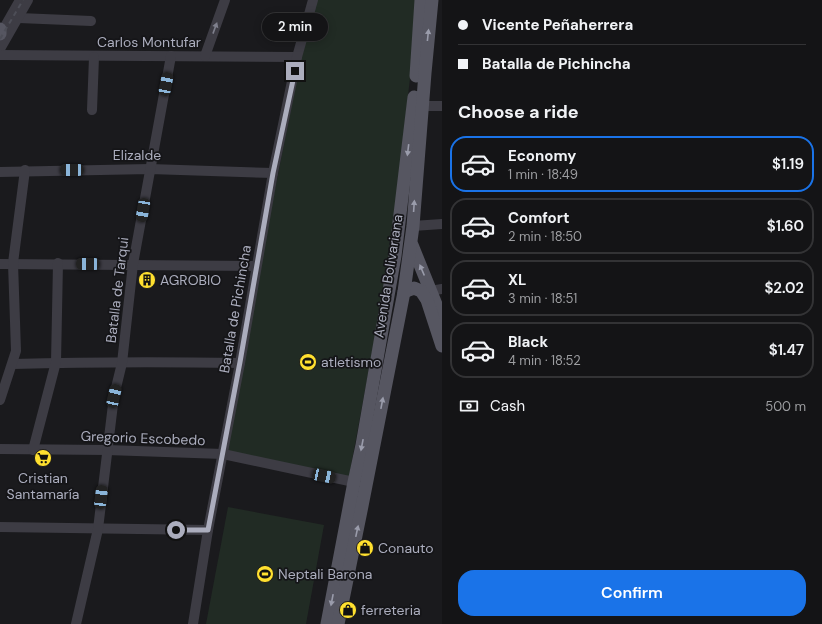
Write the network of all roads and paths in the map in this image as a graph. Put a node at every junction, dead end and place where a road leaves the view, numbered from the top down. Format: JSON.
{"nodes":[{"id":1,"x":20,"y":0,"type":"edge"},
{"id":2,"x":28,"y":0,"type":"edge"},
{"id":3,"x":225,"y":0,"type":"edge"},
{"id":4,"x":313,"y":0,"type":"edge"},
{"id":5,"x":421,"y":0,"type":"edge"},
{"id":6,"x":432,"y":0,"type":"edge"},
{"id":7,"x":19,"y":18,"type":"junction"},
{"id":8,"x":91,"y":21,"type":"dead end"},
{"id":9,"x":0,"y":29,"type":"edge"},
{"id":10,"x":0,"y":34,"type":"edge"},
{"id":11,"x":0,"y":49,"type":"edge"},
{"id":12,"x":0,"y":55,"type":"edge"},
{"id":13,"x":171,"y":56,"type":"junction"},
{"id":14,"x":204,"y":56,"type":"junction"},
{"id":15,"x":94,"y":57,"type":"junction"},
{"id":16,"x":297,"y":57,"type":"junction"},
{"id":17,"x":422,"y":106,"type":"junction"},
{"id":18,"x":442,"y":106,"type":"edge"},
{"id":19,"x":92,"y":110,"type":"dead end"},
{"id":20,"x":150,"y":169,"type":"junction"},
{"id":21,"x":25,"y":170,"type":"junction"},
{"id":22,"x":0,"y":172,"type":"edge"},
{"id":23,"x":273,"y":173,"type":"junction"},
{"id":24,"x":442,"y":224,"type":"edge"},
{"id":25,"x":413,"y":226,"type":"junction"},
{"id":26,"x":411,"y":242,"type":"junction"},
{"id":27,"x":13,"y":263,"type":"junction"},
{"id":28,"x":58,"y":263,"type":"junction"},
{"id":29,"x":0,"y":264,"type":"edge"},
{"id":30,"x":133,"y":264,"type":"junction"},
{"id":31,"x":256,"y":266,"type":"junction"},
{"id":32,"x":432,"y":291,"type":"edge"},
{"id":33,"x":404,"y":292,"type":"junction"},
{"id":34,"x":442,"y":319,"type":"edge"},
{"id":35,"x":442,"y":346,"type":"edge"},
{"id":36,"x":56,"y":362,"type":"junction"},
{"id":37,"x":240,"y":362,"type":"junction"},
{"id":38,"x":122,"y":363,"type":"junction"},
{"id":39,"x":13,"y":364,"type":"junction"},
{"id":40,"x":0,"y":400,"type":"edge"},
{"id":41,"x":0,"y":449,"type":"edge"},
{"id":42,"x":33,"y":450,"type":"junction"},
{"id":43,"x":107,"y":450,"type":"junction"},
{"id":44,"x":223,"y":454,"type":"junction"},
{"id":45,"x":354,"y":482,"type":"junction"},
{"id":46,"x":0,"y":527,"type":"edge"},
{"id":47,"x":98,"y":529,"type":"junction"},
{"id":48,"x":208,"y":530,"type":"junction"},
{"id":49,"x":76,"y":624,"type":"edge"},
{"id":50,"x":193,"y":624,"type":"edge"},
{"id":51,"x":327,"y":624,"type":"edge"},
{"id":52,"x":338,"y":624,"type":"edge"}],
"edges":[{"from":1,"to":10,"type":"street"},
{"from":2,"to":7,"type":"street"},
{"from":14,"to":3,"type":"street","one_way":true},
{"from":4,"to":16,"type":"street","name":"Batalla de Pichincha"},
{"from":5,"to":45,"type":"main road","name":"Avenida Bolivariana","one_way":true},
{"from":17,"to":6,"type":"main road","name":"Avenida Bolivariana","one_way":true},
{"from":7,"to":8,"type":"street"},
{"from":7,"to":11,"type":"street"},
{"from":9,"to":10,"type":"main road"},
{"from":12,"to":15,"type":"street","name":"Carlos Montufar"},
{"from":13,"to":14,"type":"street","name":"Carlos Montufar"},
{"from":13,"to":15,"type":"street","name":"Carlos Montufar"},
{"from":13,"to":20,"type":"street","name":"Batalla de Tarqui"},
{"from":14,"to":16,"type":"street","name":"Carlos Montufar"},
{"from":15,"to":19,"type":"street"},
{"from":16,"to":23,"type":"street","name":"Batalla de Pichincha"},
{"from":17,"to":18,"type":"street"},
{"from":25,"to":17,"type":"main road","name":"Avenida Bolivariana","one_way":true},
{"from":20,"to":21,"type":"street","name":"Elizalde"},
{"from":20,"to":23,"type":"street","name":"Elizalde"},
{"from":20,"to":30,"type":"street","name":"Batalla de Tarqui"},
{"from":21,"to":22,"type":"street","name":"Elizalde"},
{"from":21,"to":27,"type":"street"},
{"from":23,"to":31,"type":"street","name":"Batalla de Pichincha"},
{"from":24,"to":25,"type":"street"},
{"from":25,"to":26,"type":"main road","name":"Avenida Bolivariana"},
{"from":32,"to":26,"type":"main road","one_way":true},
{"from":26,"to":33,"type":"main road","name":"Avenida Bolivariana"},
{"from":27,"to":28,"type":"street"},
{"from":27,"to":29,"type":"street"},
{"from":27,"to":39,"type":"street"},
{"from":28,"to":30,"type":"street"},
{"from":28,"to":36,"type":"street"},
{"from":30,"to":31,"type":"street"},
{"from":30,"to":38,"type":"street","name":"Batalla de Tarqui"},
{"from":31,"to":37,"type":"street","name":"Batalla de Pichincha"},
{"from":32,"to":33,"type":"main road"},
{"from":32,"to":34,"type":"main road"},
{"from":32,"to":35,"type":"main road"},
{"from":52,"to":33,"type":"main road","name":"Avenida Bolivariana","one_way":true},
{"from":36,"to":38,"type":"street"},
{"from":36,"to":39,"type":"street"},
{"from":36,"to":42,"type":"street"},
{"from":37,"to":38,"type":"street"},
{"from":37,"to":44,"type":"street","name":"Batalla de Pichincha"},
{"from":38,"to":43,"type":"street","name":"Batalla de Tarqui"},
{"from":39,"to":40,"type":"street"},
{"from":41,"to":42,"type":"street","name":"Gregorio Escobedo"},
{"from":42,"to":43,"type":"street","name":"Gregorio Escobedo"},
{"from":43,"to":44,"type":"street","name":"Gregorio Escobedo"},
{"from":43,"to":47,"type":"street","name":"Batalla de Tarqui"},
{"from":44,"to":45,"type":"street","name":"Gregorio Escobedo"},
{"from":44,"to":48,"type":"street","name":"Batalla de Pichincha"},
{"from":45,"to":51,"type":"main road","name":"Avenida Bolivariana","one_way":true},
{"from":46,"to":47,"type":"street"},
{"from":47,"to":48,"type":"street"},
{"from":47,"to":49,"type":"street","name":"Batalla de Tarqui"},
{"from":48,"to":50,"type":"street","name":"Batalla de Pichincha"}]}
